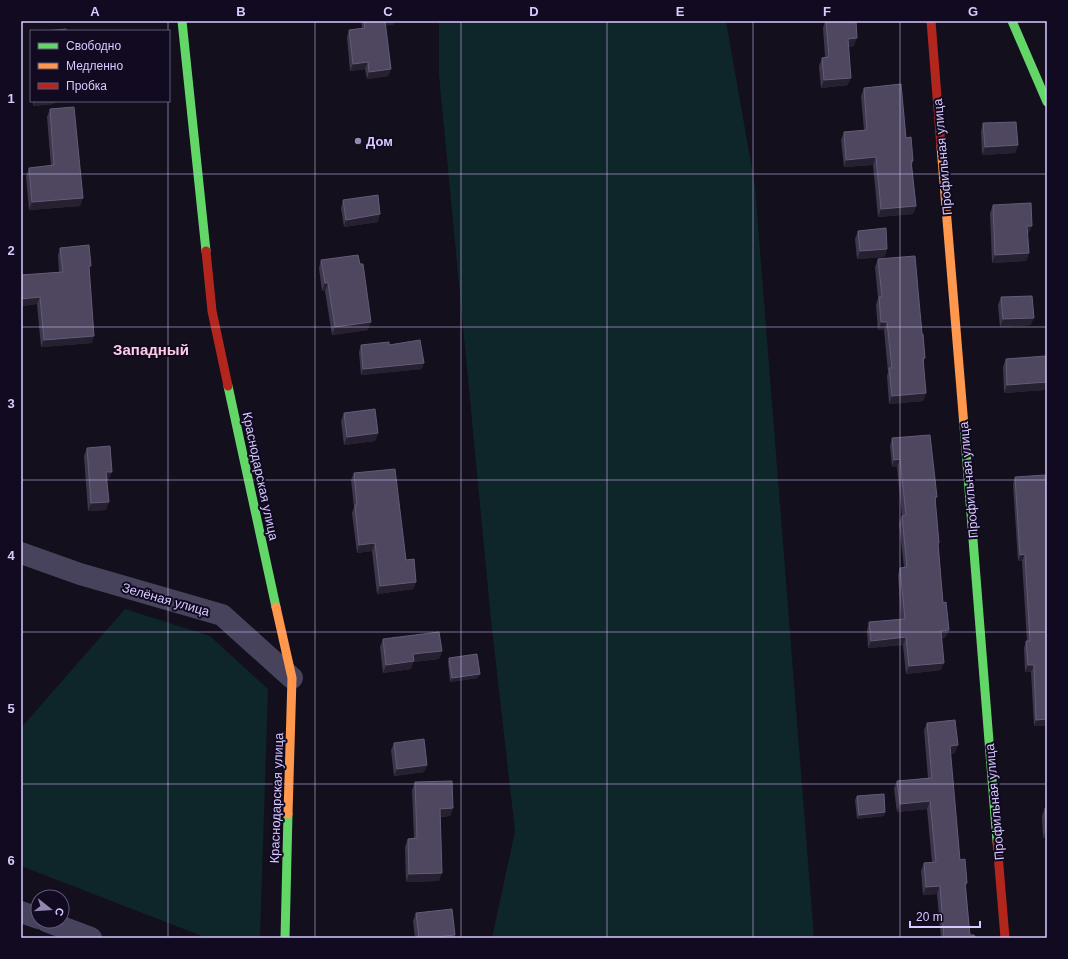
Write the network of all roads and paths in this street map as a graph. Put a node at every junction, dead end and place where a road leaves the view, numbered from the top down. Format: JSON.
{"nodes":[{"id":1,"x":182,"y":21,"type":"edge"},
{"id":2,"x":931,"y":21,"type":"edge"},
{"id":3,"x":1012,"y":21,"type":"edge"},
{"id":4,"x":1047,"y":102,"type":"edge"},
{"id":5,"x":21,"y":552,"type":"edge"},
{"id":6,"x":292,"y":678,"type":"junction"},
{"id":7,"x":68,"y":929,"type":"edge"},
{"id":8,"x":92,"y":938,"type":"edge"},
{"id":9,"x":285,"y":938,"type":"edge"},
{"id":10,"x":1005,"y":938,"type":"edge"}],
"edges":[{"from":1,"to":6,"type":"street","name":"Краснодарская улица"},
{"from":2,"to":10,"type":"street","name":"Профильная улица"},
{"from":3,"to":4,"type":"street"},
{"from":5,"to":6,"type":"street","name":"Зелёная улица"},
{"from":6,"to":9,"type":"street","name":"Краснодарская улица"},
{"from":7,"to":8,"type":"street"}]}
